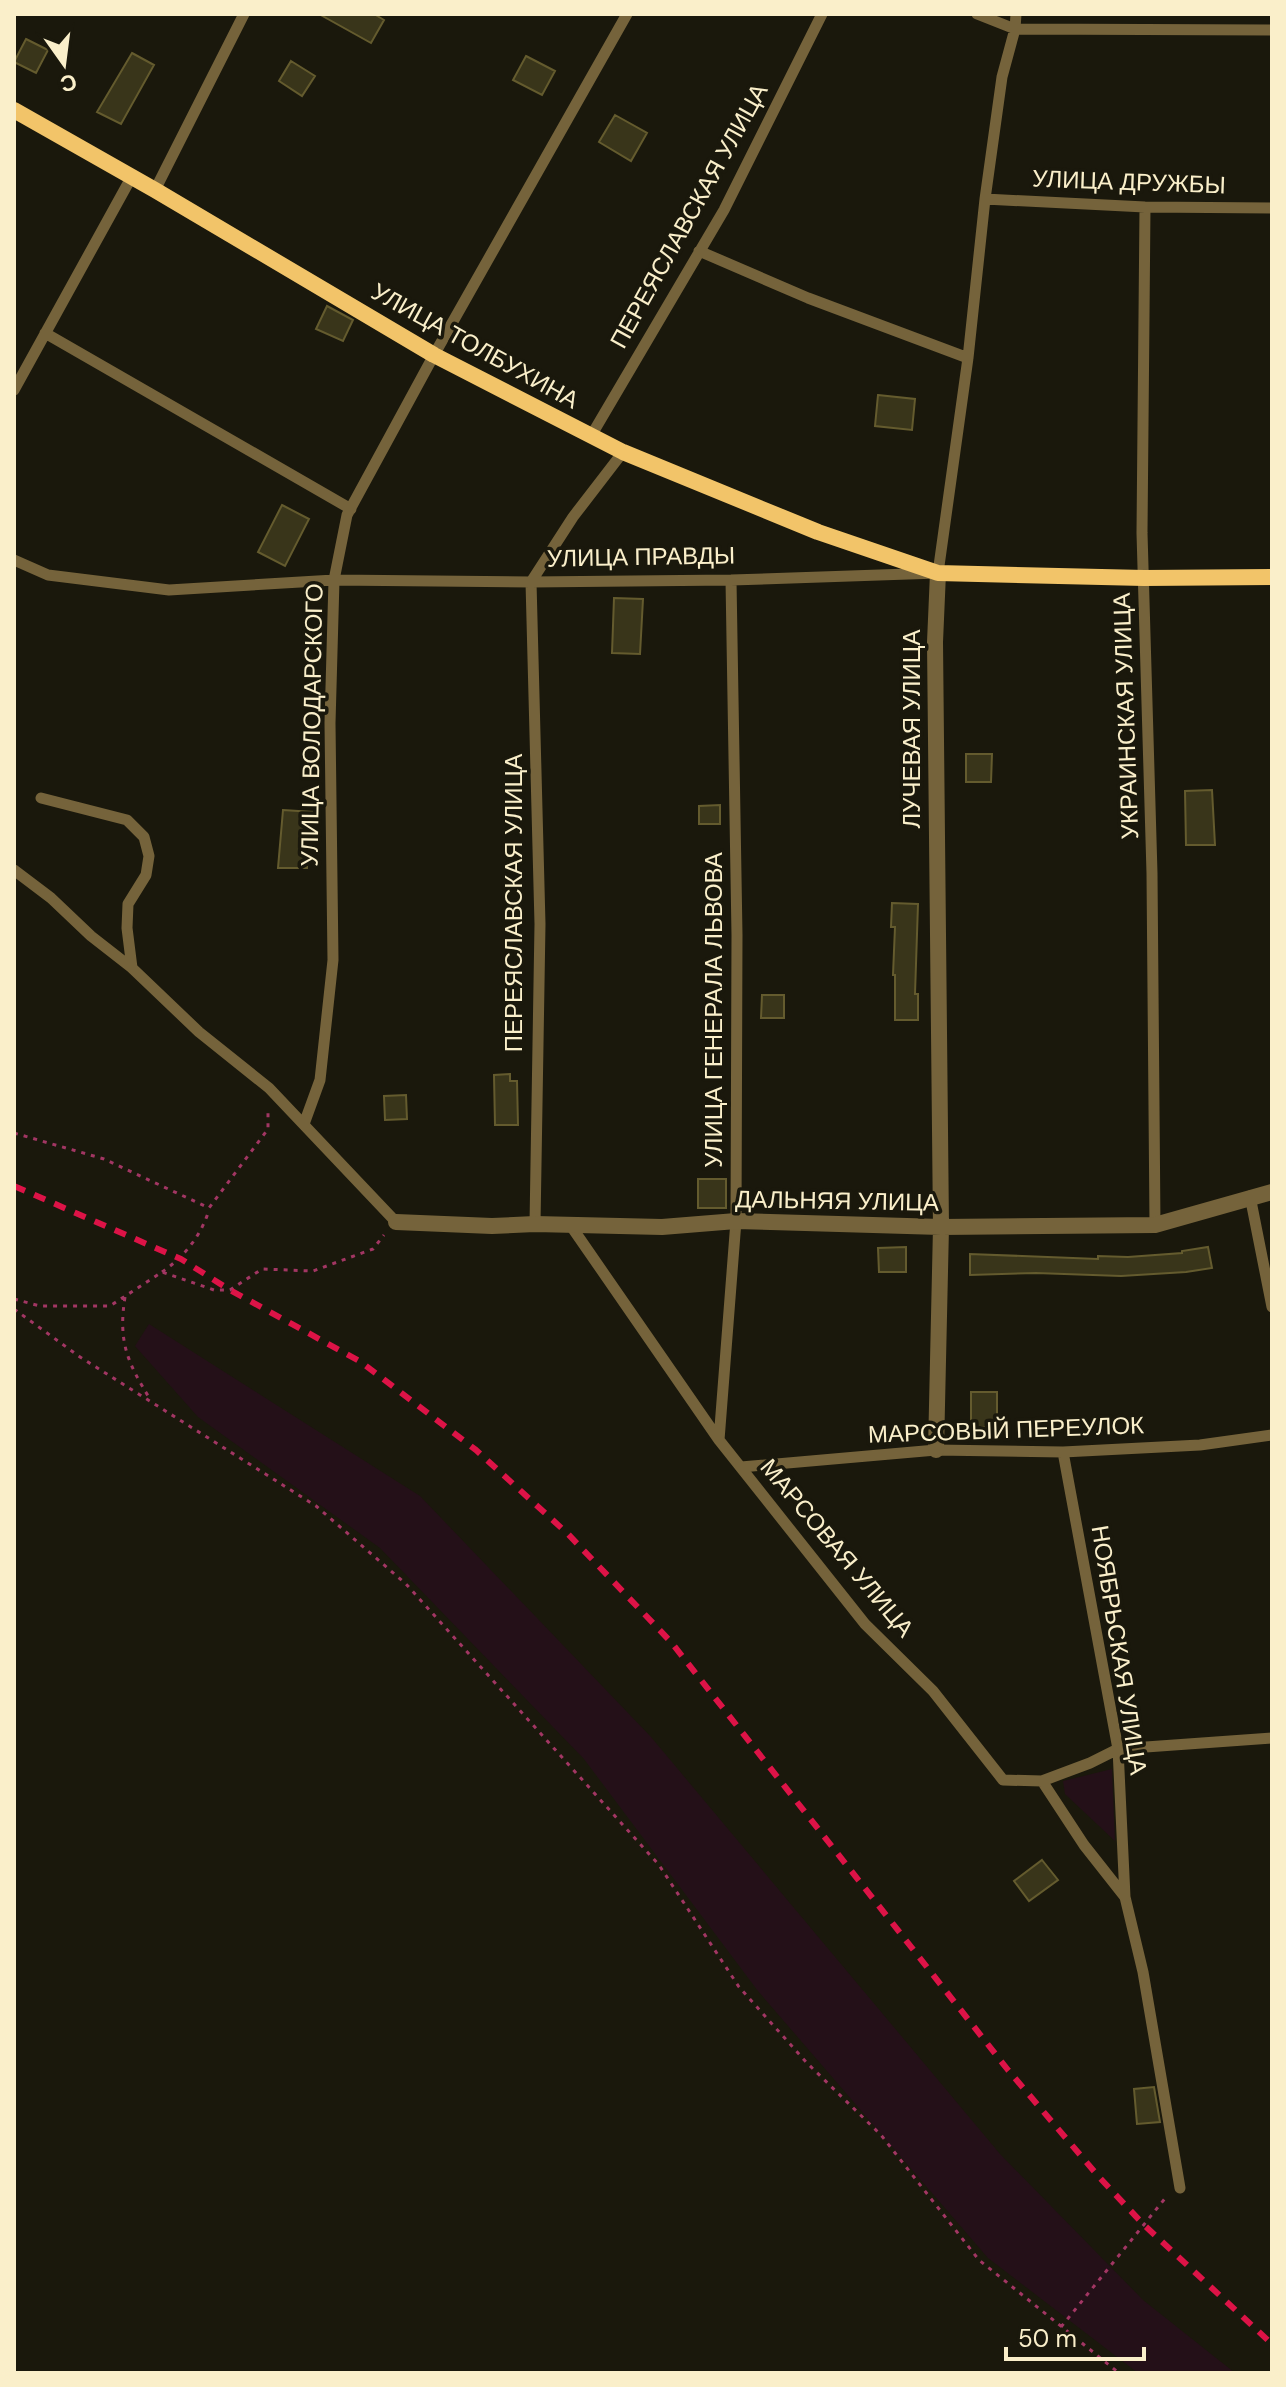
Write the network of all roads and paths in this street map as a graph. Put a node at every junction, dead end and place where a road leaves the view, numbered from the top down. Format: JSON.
{"nodes":[{"id":1,"x":244,"y":14,"type":"edge"},
{"id":2,"x":627,"y":14,"type":"edge"},
{"id":3,"x":822,"y":14,"type":"edge"},
{"id":4,"x":977,"y":14,"type":"edge"},
{"id":5,"x":1016,"y":14,"type":"edge"},
{"id":6,"x":1015,"y":29,"type":"junction"},
{"id":7,"x":1272,"y":30,"type":"edge"},
{"id":8,"x":14,"y":110,"type":"edge"},
{"id":9,"x":131,"y":178,"type":"junction"},
{"id":10,"x":155,"y":190,"type":"junction"},
{"id":11,"x":985,"y":199,"type":"junction"},
{"id":12,"x":1145,"y":207,"type":"junction"},
{"id":13,"x":1272,"y":208,"type":"edge"},
{"id":14,"x":699,"y":251,"type":"junction"},
{"id":15,"x":45,"y":333,"type":"junction"},
{"id":16,"x":434,"y":355,"type":"junction"},
{"id":17,"x":968,"y":358,"type":"junction"},
{"id":18,"x":14,"y":390,"type":"edge"},
{"id":19,"x":591,"y":436,"type":"junction"},
{"id":20,"x":623,"y":452,"type":"junction"},
{"id":21,"x":351,"y":509,"type":"junction"},
{"id":22,"x":14,"y":560,"type":"edge"},
{"id":23,"x":938,"y":573,"type":"junction"},
{"id":24,"x":1272,"y":577,"type":"edge"},
{"id":25,"x":1144,"y":578,"type":"junction"},
{"id":26,"x":334,"y":580,"type":"junction"},
{"id":27,"x":731,"y":580,"type":"junction"},
{"id":28,"x":531,"y":582,"type":"junction"},
{"id":29,"x":41,"y":798,"type":"dead end"},
{"id":30,"x":14,"y":870,"type":"edge"},
{"id":31,"x":132,"y":968,"type":"junction"},
{"id":32,"x":269,"y":1088,"type":"junction"},
{"id":33,"x":304,"y":1124,"type":"junction"},
{"id":34,"x":14,"y":1133,"type":"edge"},
{"id":35,"x":1272,"y":1192,"type":"edge"},
{"id":36,"x":1250,"y":1196,"type":"junction"},
{"id":37,"x":209,"y":1208,"type":"junction"},
{"id":38,"x":736,"y":1221,"type":"junction"},
{"id":39,"x":396,"y":1222,"type":"junction"},
{"id":40,"x":535,"y":1224,"type":"junction"},
{"id":41,"x":1155,"y":1225,"type":"junction"},
{"id":42,"x":571,"y":1226,"type":"junction"},
{"id":43,"x":941,"y":1227,"type":"junction"},
{"id":44,"x":162,"y":1272,"type":"junction"},
{"id":45,"x":125,"y":1297,"type":"junction"},
{"id":46,"x":14,"y":1299,"type":"edge"},
{"id":47,"x":1272,"y":1307,"type":"edge"},
{"id":48,"x":14,"y":1309,"type":"edge"},
{"id":49,"x":152,"y":1402,"type":"junction"},
{"id":50,"x":1272,"y":1435,"type":"edge"},
{"id":51,"x":719,"y":1440,"type":"junction"},
{"id":52,"x":936,"y":1450,"type":"junction"},
{"id":53,"x":1063,"y":1452,"type":"junction"},
{"id":54,"x":741,"y":1467,"type":"junction"},
{"id":55,"x":1272,"y":1738,"type":"edge"},
{"id":56,"x":1118,"y":1749,"type":"junction"},
{"id":57,"x":1042,"y":1781,"type":"junction"},
{"id":58,"x":1125,"y":1897,"type":"junction"},
{"id":59,"x":1180,"y":2188,"type":"joint"},
{"id":60,"x":1061,"y":2327,"type":"junction"},
{"id":61,"x":1119,"y":2373,"type":"edge"}],
"edges":[{"from":1,"to":10,"type":"lane"},
{"from":2,"to":16,"type":"lane","name":"УЛИЦА ВОЛОДАРСКОГО"},
{"from":3,"to":14,"type":"lane","name":"ПЕРЕЯСЛАВСКАЯ УЛИЦА"},
{"from":4,"to":6,"type":"lane"},
{"from":5,"to":6,"type":"lane","name":"ЛУЧЕВАЯ УЛИЦА"},
{"from":6,"to":7,"type":"lane"},
{"from":6,"to":11,"type":"lane","name":"ЛУЧЕВАЯ УЛИЦА"},
{"from":8,"to":9,"type":"main road","name":"УЛИЦА ТОЛБУХИНА"},
{"from":9,"to":10,"type":"main road","name":"УЛИЦА ТОЛБУХИНА"},
{"from":9,"to":15,"type":"lane"},
{"from":10,"to":16,"type":"main road","name":"УЛИЦА ТОЛБУХИНА"},
{"from":11,"to":12,"type":"lane","name":"УЛИЦА ДРУЖБЫ"},
{"from":11,"to":17,"type":"lane","name":"ЛУЧЕВАЯ УЛИЦА"},
{"from":12,"to":13,"type":"lane","name":"УЛИЦА ДРУЖБЫ"},
{"from":12,"to":25,"type":"lane","name":"УКРАИНСКАЯ УЛИЦА"},
{"from":14,"to":17,"type":"lane"},
{"from":14,"to":19,"type":"lane","name":"ПЕРЕЯСЛАВСКАЯ УЛИЦА"},
{"from":15,"to":18,"type":"lane"},
{"from":15,"to":21,"type":"lane"},
{"from":16,"to":19,"type":"main road","name":"УЛИЦА ТОЛБУХИНА"},
{"from":16,"to":21,"type":"lane","name":"УЛИЦА ВОЛОДАРСКОГО"},
{"from":17,"to":23,"type":"lane","name":"ЛУЧЕВАЯ УЛИЦА"},
{"from":19,"to":20,"type":"main road","name":"УЛИЦА ТОЛБУХИНА"},
{"from":20,"to":23,"type":"main road","name":"УЛИЦА ТОЛБУХИНА"},
{"from":20,"to":28,"type":"lane"},
{"from":21,"to":26,"type":"lane","name":"УЛИЦА ВОЛОДАРСКОГО"},
{"from":22,"to":26,"type":"lane","name":"УЛИЦА ПРАВДЫ"},
{"from":23,"to":25,"type":"main road","name":"УЛИЦА ПРАВДЫ"},
{"from":23,"to":27,"type":"lane","name":"УЛИЦА ПРАВДЫ"},
{"from":23,"to":43,"type":"street","name":"ЛУЧЕВАЯ УЛИЦА"},
{"from":24,"to":25,"type":"main road","name":"УЛИЦА ПРАВДЫ"},
{"from":25,"to":41,"type":"lane","name":"УКРАИНСКАЯ УЛИЦА"},
{"from":26,"to":28,"type":"lane","name":"УЛИЦА ПРАВДЫ"},
{"from":26,"to":33,"type":"lane","name":"УЛИЦА ВОЛОДАРСКОГО"},
{"from":27,"to":28,"type":"lane","name":"УЛИЦА ПРАВДЫ"},
{"from":27,"to":38,"type":"lane","name":"УЛИЦА ГЕНЕРАЛА ЛЬВОВА"},
{"from":28,"to":40,"type":"lane","name":"ПЕРЕЯСЛАВСКАЯ УЛИЦА"},
{"from":29,"to":31,"type":"lane"},
{"from":30,"to":31,"type":"lane"},
{"from":31,"to":32,"type":"lane"},
{"from":32,"to":33,"type":"lane"},
{"from":32,"to":37,"type":"path"},
{"from":33,"to":39,"type":"lane"},
{"from":34,"to":37,"type":"path"},
{"from":35,"to":36,"type":"street","name":"ДАЛЬНЯЯ УЛИЦА"},
{"from":36,"to":41,"type":"street","name":"ДАЛЬНЯЯ УЛИЦА"},
{"from":36,"to":47,"type":"lane"},
{"from":37,"to":44,"type":"path"},
{"from":38,"to":42,"type":"street","name":"ДАЛЬНЯЯ УЛИЦА"},
{"from":38,"to":43,"type":"street","name":"ДАЛЬНЯЯ УЛИЦА"},
{"from":38,"to":51,"type":"lane","name":"УЛИЦА ГЕНЕРАЛА ЛЬВОВА"},
{"from":39,"to":40,"type":"street","name":"ДАЛЬНЯЯ УЛИЦА"},
{"from":39,"to":44,"type":"path"},
{"from":40,"to":42,"type":"street","name":"ДАЛЬНЯЯ УЛИЦА"},
{"from":41,"to":43,"type":"street","name":"ДАЛЬНЯЯ УЛИЦА"},
{"from":42,"to":51,"type":"lane","name":"МАРСОВАЯ УЛИЦА"},
{"from":43,"to":52,"type":"street","name":"ЛУЧЕВАЯ УЛИЦА"},
{"from":44,"to":45,"type":"path"},
{"from":45,"to":46,"type":"path"},
{"from":45,"to":49,"type":"path"},
{"from":48,"to":49,"type":"path"},
{"from":49,"to":60,"type":"path"},
{"from":50,"to":53,"type":"lane","name":"МАРСОВЫЙ ПЕРЕУЛОК"},
{"from":51,"to":54,"type":"lane","name":"МАРСОВАЯ УЛИЦА"},
{"from":52,"to":53,"type":"lane","name":"МАРСОВЫЙ ПЕРЕУЛОК"},
{"from":52,"to":54,"type":"lane","name":"МАРСОВЫЙ ПЕРЕУЛОК"},
{"from":53,"to":56,"type":"lane","name":"НОЯБРЬСКАЯ УЛИЦА"},
{"from":54,"to":57,"type":"lane","name":"МАРСОВАЯ УЛИЦА"},
{"from":55,"to":56,"type":"lane"},
{"from":56,"to":57,"type":"lane"},
{"from":56,"to":58,"type":"lane","name":"НОЯБРЬСКАЯ УЛИЦА"},
{"from":57,"to":58,"type":"lane"},
{"from":58,"to":59,"type":"lane","name":"НОЯБРЬСКАЯ УЛИЦА"},
{"from":59,"to":60,"type":"path"},
{"from":60,"to":61,"type":"path"}]}
